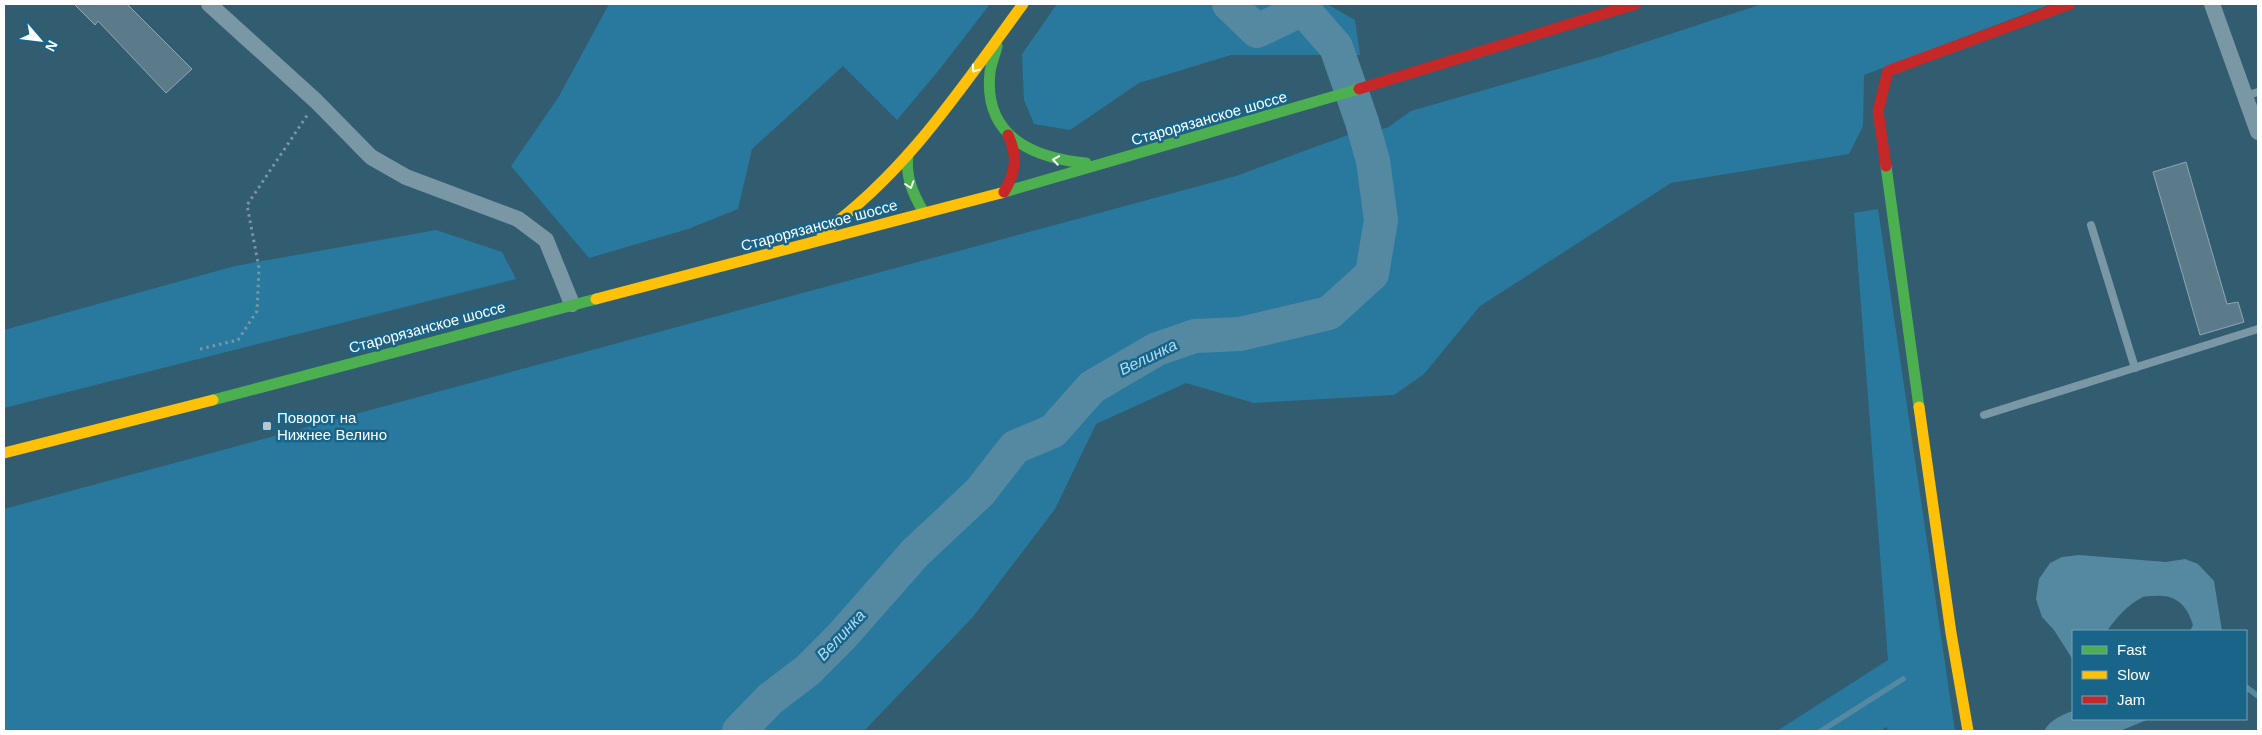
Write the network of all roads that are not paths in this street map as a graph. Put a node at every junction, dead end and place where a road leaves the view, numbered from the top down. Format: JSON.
{"nodes":[{"id":1,"x":210,"y":4,"type":"edge"},
{"id":2,"x":1023,"y":4,"type":"edge"},
{"id":3,"x":1636,"y":4,"type":"edge"},
{"id":4,"x":2070,"y":4,"type":"edge"},
{"id":5,"x":2212,"y":4,"type":"edge"},
{"id":6,"x":1004,"y":29,"type":"junction"},
{"id":7,"x":2252,"y":94,"type":"edge"},
{"id":8,"x":2258,"y":132,"type":"edge"},
{"id":9,"x":1007,"y":133,"type":"junction"},
{"id":10,"x":908,"y":154,"type":"junction"},
{"id":11,"x":1105,"y":163,"type":"junction"},
{"id":12,"x":1004,"y":192,"type":"junction"},
{"id":13,"x":924,"y":213,"type":"junction"},
{"id":14,"x":2091,"y":225,"type":"dead end"},
{"id":15,"x":806,"y":243,"type":"junction"},
{"id":16,"x":572,"y":304,"type":"junction"},
{"id":17,"x":2258,"y":329,"type":"edge"},
{"id":18,"x":2135,"y":368,"type":"junction"},
{"id":19,"x":1984,"y":415,"type":"dead end"},
{"id":20,"x":4,"y":452,"type":"edge"},
{"id":21,"x":1968,"y":731,"type":"edge"}],
"edges":[{"from":1,"to":16,"type":"street"},
{"from":2,"to":6,"type":"main road"},
{"from":3,"to":11,"type":"main road","name":"Старорязанское шоссе"},
{"from":4,"to":21,"type":"main road"},
{"from":5,"to":7,"type":"street"},
{"from":6,"to":9,"type":"main road"},
{"from":6,"to":10,"type":"main road","one_way":true},
{"from":7,"to":8,"type":"street"},
{"from":11,"to":9,"type":"main road","one_way":true},
{"from":9,"to":12,"type":"main road"},
{"from":10,"to":13,"type":"main road","one_way":true},
{"from":10,"to":15,"type":"main road"},
{"from":11,"to":12,"type":"main road","name":"Старорязанское шоссе"},
{"from":12,"to":13,"type":"main road","name":"Старорязанское шоссе"},
{"from":13,"to":15,"type":"main road","name":"Старорязанское шоссе"},
{"from":14,"to":18,"type":"lane"},
{"from":15,"to":16,"type":"main road","name":"Старорязанское шоссе"},
{"from":16,"to":20,"type":"main road","name":"Старорязанское шоссе"},
{"from":17,"to":18,"type":"lane"},
{"from":18,"to":19,"type":"lane"}]}
